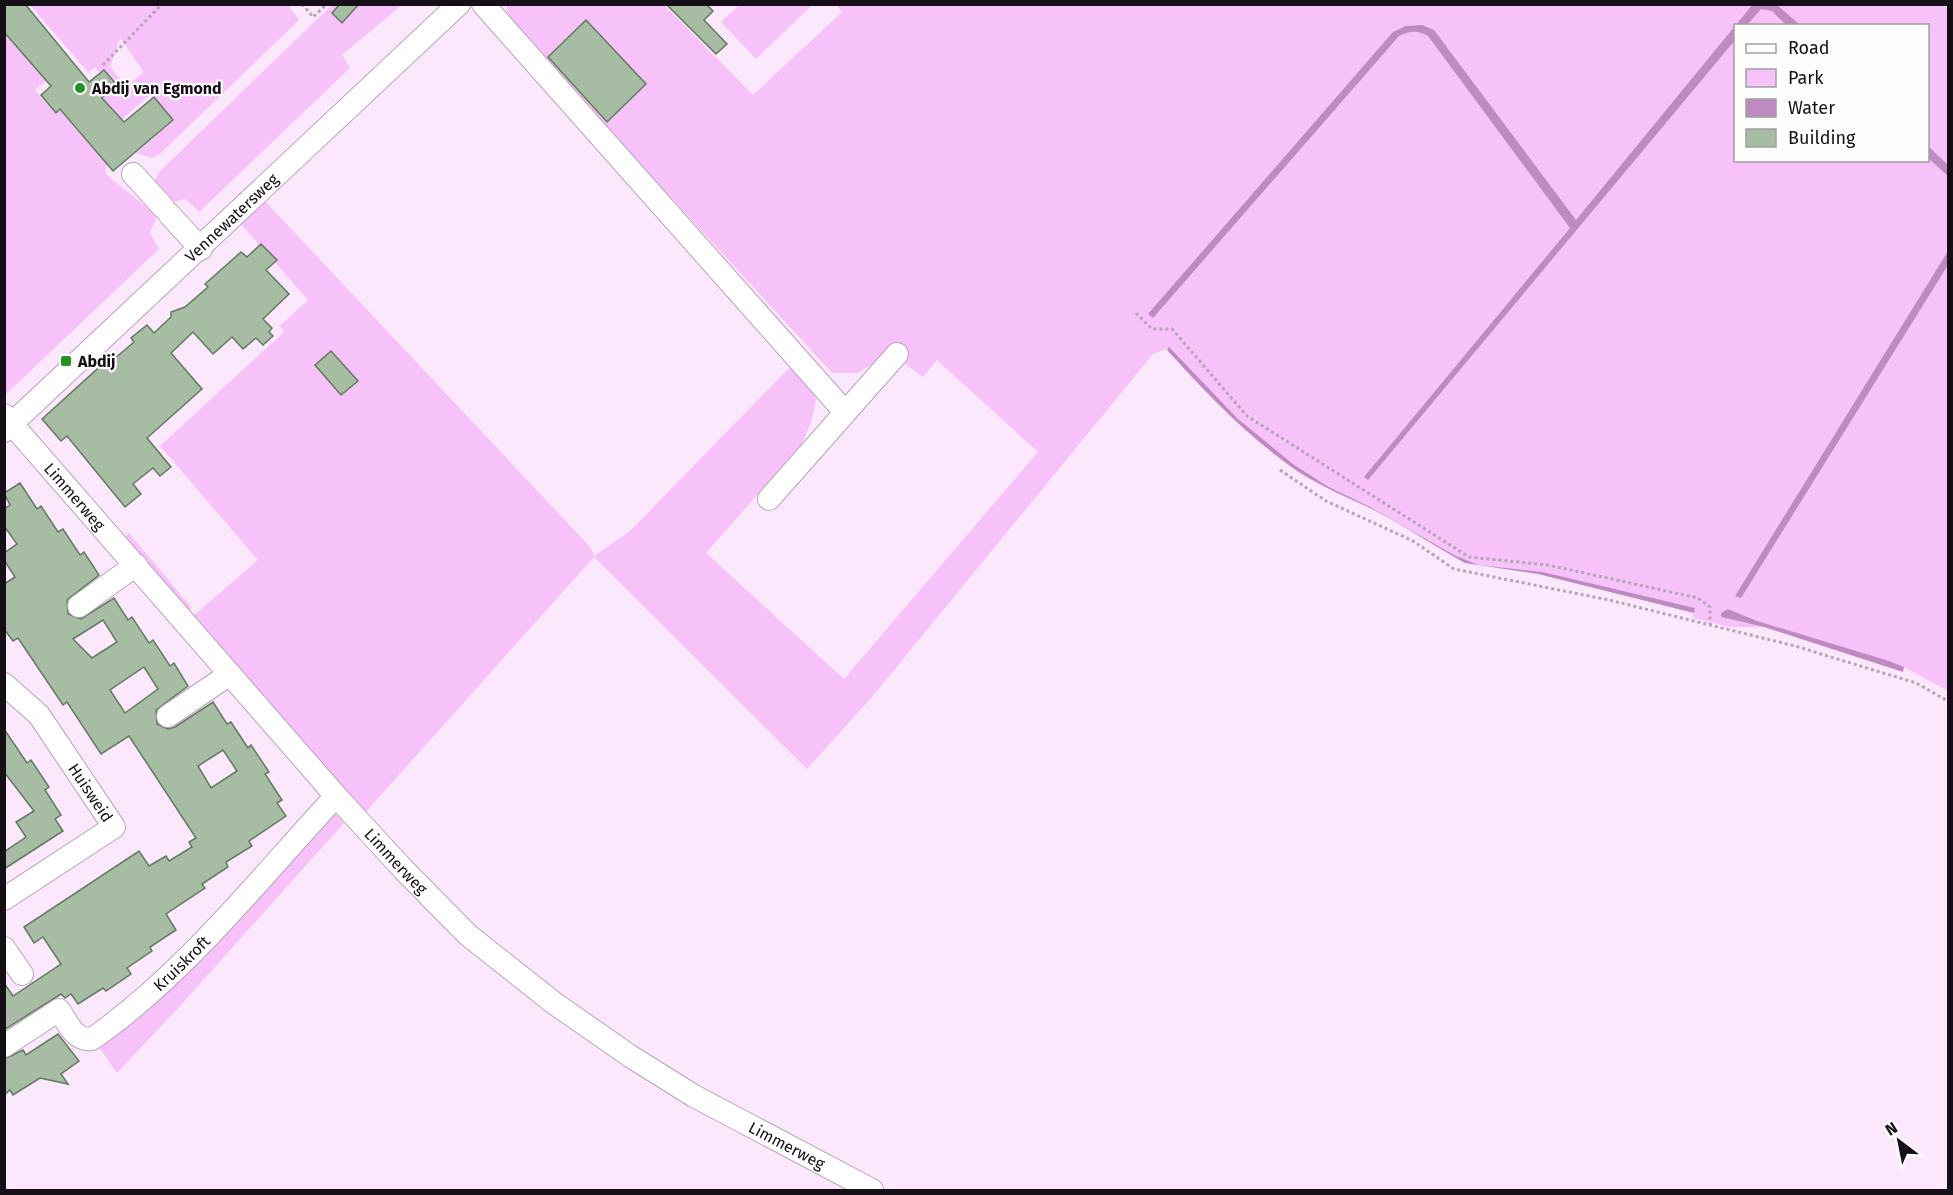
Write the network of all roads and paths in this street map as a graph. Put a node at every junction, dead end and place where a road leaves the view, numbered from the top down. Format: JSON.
{"nodes":[{"id":1,"x":162,"y":4,"type":"edge"},
{"id":2,"x":302,"y":4,"type":"edge"},
{"id":3,"x":327,"y":4,"type":"edge"},
{"id":4,"x":459,"y":4,"type":"edge"},
{"id":5,"x":483,"y":4,"type":"edge"},
{"id":6,"x":104,"y":65,"type":"dead end"},
{"id":7,"x":133,"y":174,"type":"dead end"},
{"id":8,"x":201,"y":249,"type":"junction"},
{"id":9,"x":1136,"y":313,"type":"dead end"},
{"id":10,"x":897,"y":354,"type":"dead end"},
{"id":11,"x":845,"y":412,"type":"junction"},
{"id":12,"x":7,"y":423,"type":"edge"},
{"id":13,"x":1280,"y":470,"type":"dead end"},
{"id":14,"x":769,"y":499,"type":"dead end"},
{"id":15,"x":136,"y":565,"type":"junction"},
{"id":16,"x":79,"y":606,"type":"dead end"},
{"id":17,"x":1710,"y":625,"type":"junction"},
{"id":18,"x":230,"y":674,"type":"junction"},
{"id":19,"x":4,"y":684,"type":"edge"},
{"id":20,"x":1948,"y":701,"type":"edge"},
{"id":21,"x":168,"y":716,"type":"dead end"},
{"id":22,"x":336,"y":796,"type":"junction"},
{"id":23,"x":4,"y":899,"type":"edge"},
{"id":24,"x":4,"y":948,"type":"edge"},
{"id":25,"x":22,"y":974,"type":"dead end"},
{"id":26,"x":4,"y":1046,"type":"edge"},
{"id":27,"x":872,"y":1191,"type":"edge"}],
"edges":[{"from":1,"to":6,"type":"path"},
{"from":2,"to":3,"type":"path"},
{"from":4,"to":8,"type":"street","name":"Vennewatersweg"},
{"from":5,"to":11,"type":"street"},
{"from":7,"to":8,"type":"street"},
{"from":8,"to":12,"type":"street","name":"Vennewatersweg"},
{"from":9,"to":17,"type":"path"},
{"from":10,"to":11,"type":"street"},
{"from":11,"to":14,"type":"street"},
{"from":12,"to":15,"type":"street","name":"Limmerweg"},
{"from":13,"to":17,"type":"path"},
{"from":15,"to":16,"type":"street"},
{"from":15,"to":18,"type":"street","name":"Limmerweg"},
{"from":17,"to":20,"type":"path"},
{"from":18,"to":21,"type":"street"},
{"from":18,"to":22,"type":"street","name":"Limmerweg"},
{"from":19,"to":23,"type":"street","name":"Huisweid"},
{"from":22,"to":26,"type":"street","name":"Kruiskroft"},
{"from":22,"to":27,"type":"street","name":"Limmerweg"},
{"from":24,"to":25,"type":"street"}]}
